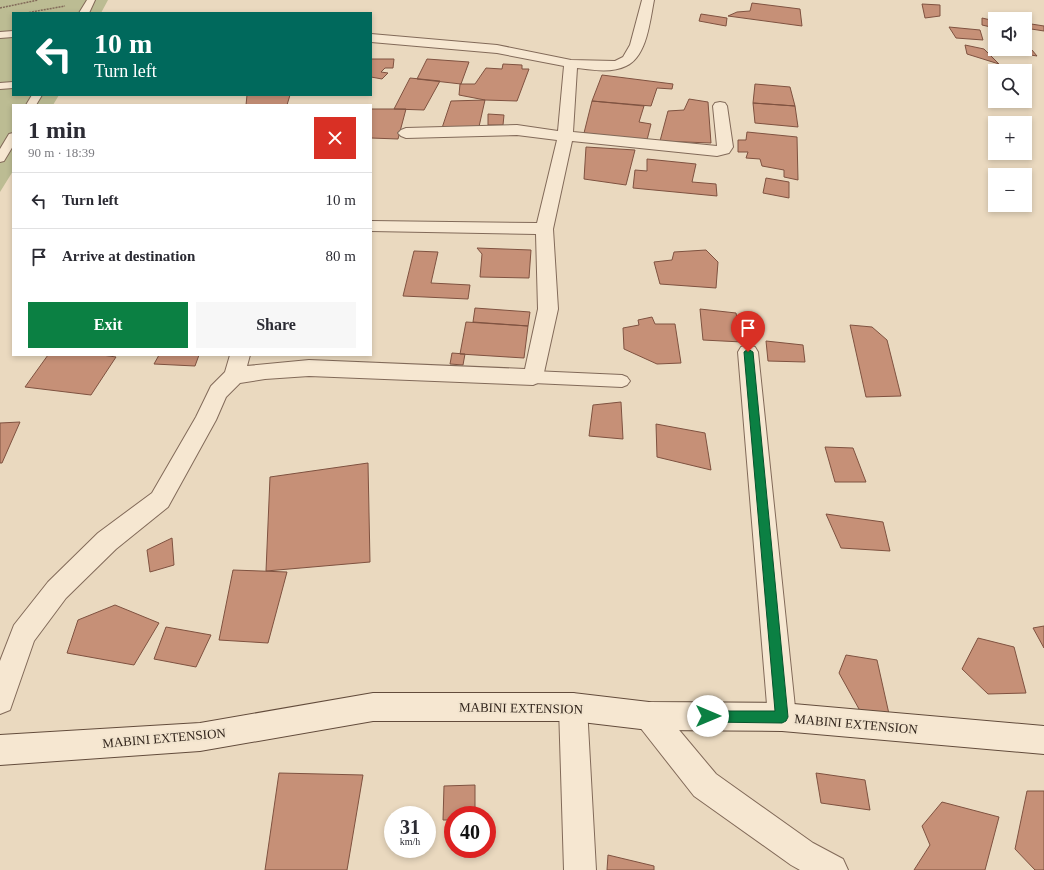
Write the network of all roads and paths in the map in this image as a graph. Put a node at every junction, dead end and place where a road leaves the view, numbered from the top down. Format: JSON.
{"nodes":[{"id":1,"x":38,"y":0,"type":"edge"},
{"id":2,"x":91,"y":0,"type":"edge"},
{"id":3,"x":648,"y":0,"type":"edge"},
{"id":4,"x":0,"y":8,"type":"edge"},
{"id":5,"x":31,"y":12,"type":"edge"},
{"id":6,"x":85,"y":12,"type":"edge"},
{"id":7,"x":12,"y":34,"type":"edge"},
{"id":8,"x":0,"y":35,"type":"edge"},
{"id":9,"x":372,"y":38,"type":"edge"},
{"id":10,"x":571,"y":64,"type":"junction"},
{"id":11,"x":12,"y":85,"type":"edge"},
{"id":12,"x":0,"y":86,"type":"edge"},
{"id":13,"x":720,"y":106,"type":"dead end"},
{"id":14,"x":406,"y":133,"type":"dead end"},
{"id":15,"x":565,"y":136,"type":"junction"},
{"id":16,"x":12,"y":138,"type":"edge"},
{"id":17,"x":0,"y":159,"type":"edge"},
{"id":18,"x":372,"y":226,"type":"edge"},
{"id":19,"x":544,"y":229,"type":"junction"},
{"id":20,"x":748,"y":352,"type":"dead end"},
{"id":21,"x":240,"y":356,"type":"edge"},
{"id":22,"x":234,"y":376,"type":"junction"},
{"id":23,"x":533,"y":377,"type":"junction"},
{"id":24,"x":622,"y":381,"type":"dead end"},
{"id":25,"x":0,"y":700,"type":"edge"},
{"id":26,"x":573,"y":707,"type":"junction"},
{"id":27,"x":649,"y":716,"type":"junction"},
{"id":28,"x":782,"y":717,"type":"junction"},
{"id":29,"x":1044,"y":740,"type":"edge"},
{"id":30,"x":0,"y":750,"type":"edge"},
{"id":31,"x":580,"y":870,"type":"edge"},
{"id":32,"x":832,"y":870,"type":"edge"}],
"edges":[{"from":1,"to":4,"type":"path"},
{"from":2,"to":5,"type":"path"},
{"from":2,"to":6,"type":"lane"},
{"from":3,"to":10,"type":"street"},
{"from":7,"to":8,"type":"lane"},
{"from":9,"to":10,"type":"street"},
{"from":10,"to":15,"type":"street"},
{"from":11,"to":12,"type":"lane"},
{"from":13,"to":15,"type":"street"},
{"from":14,"to":15,"type":"street"},
{"from":15,"to":19,"type":"street"},
{"from":16,"to":17,"type":"lane"},
{"from":18,"to":19,"type":"street"},
{"from":19,"to":23,"type":"street"},
{"from":20,"to":28,"type":"street"},
{"from":21,"to":22,"type":"street"},
{"from":22,"to":23,"type":"street"},
{"from":22,"to":25,"type":"street"},
{"from":23,"to":24,"type":"lane"},
{"from":26,"to":27,"type":"street","name":"MABINI EXTENSION"},
{"from":26,"to":30,"type":"street","name":"MABINI EXTENSION"},
{"from":26,"to":31,"type":"street"},
{"from":27,"to":28,"type":"street","name":"MABINI EXTENSION"},
{"from":27,"to":32,"type":"street"},
{"from":28,"to":29,"type":"street","name":"MABINI EXTENSION"}]}
